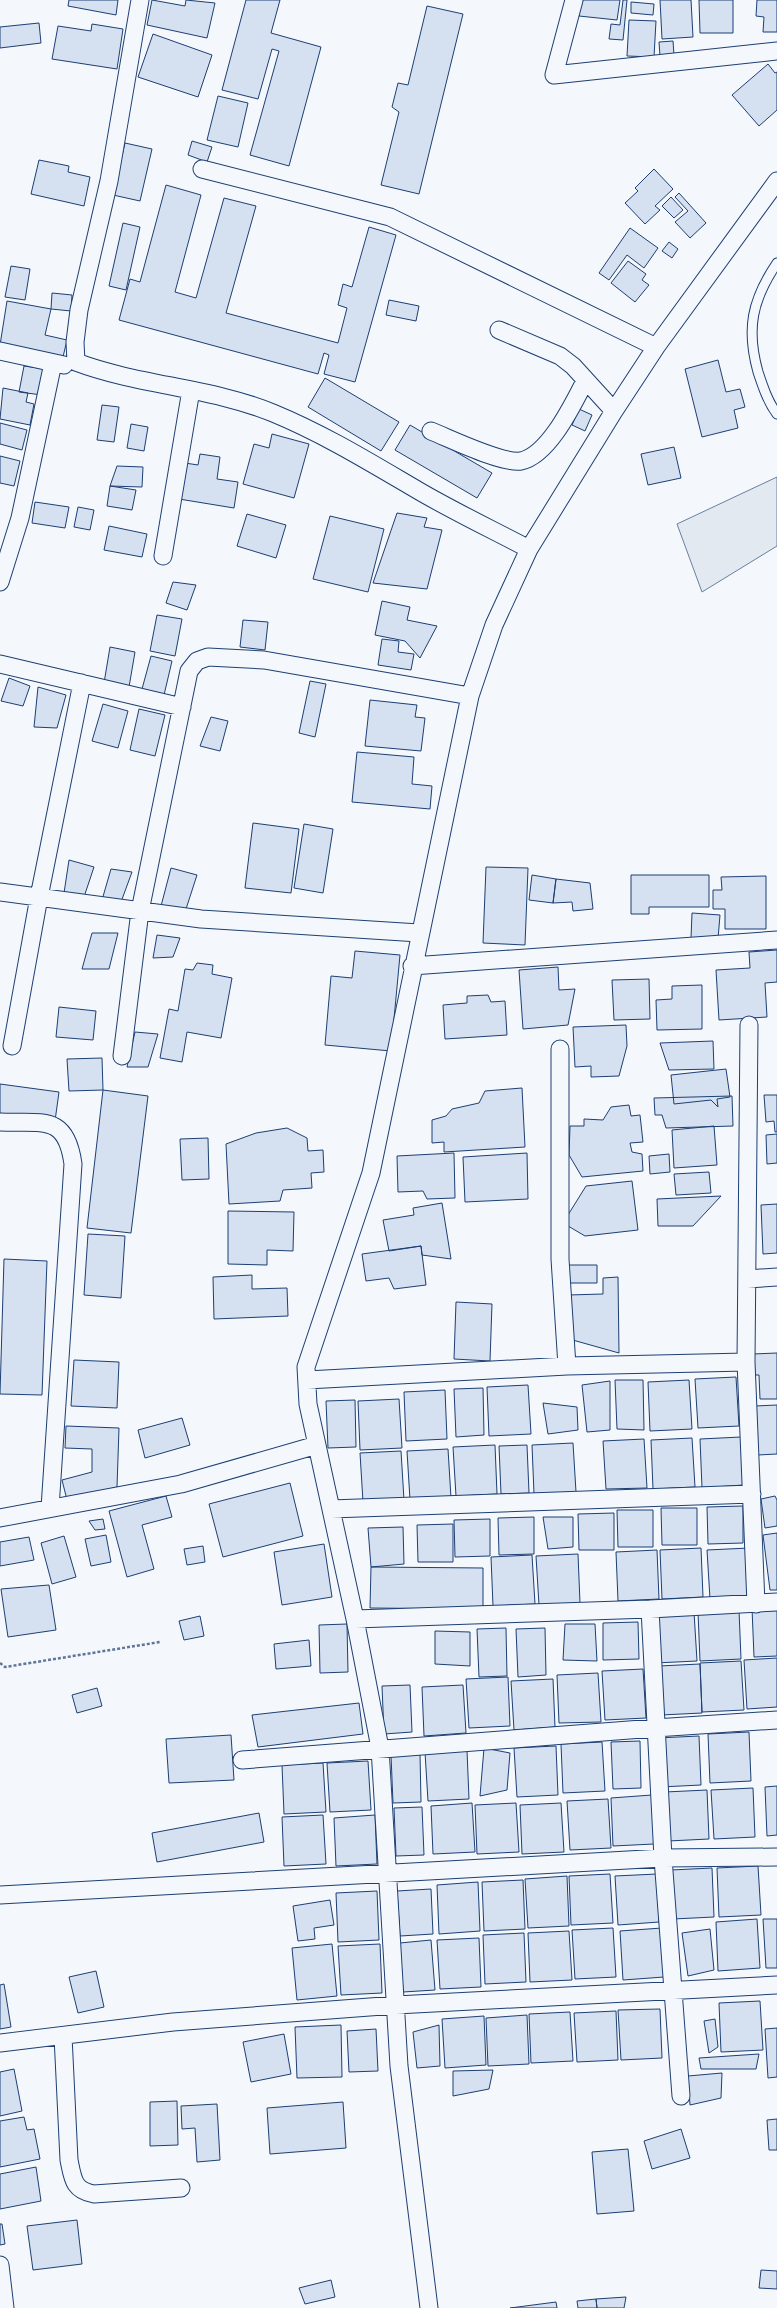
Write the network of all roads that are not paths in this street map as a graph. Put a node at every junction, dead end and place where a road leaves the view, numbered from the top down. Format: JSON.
{"nodes":[{"id":1,"x":140,"y":0,"type":"edge"},
{"id":2,"x":574,"y":0,"type":"edge"},
{"id":3,"x":777,"y":51,"type":"edge"},
{"id":4,"x":202,"y":169,"type":"dead end"},
{"id":5,"x":777,"y":181,"type":"edge"},
{"id":6,"x":777,"y":263,"type":"edge"},
{"id":7,"x":499,"y":330,"type":"dead end"},
{"id":8,"x":656,"y":348,"type":"junction"},
{"id":9,"x":0,"y":351,"type":"edge"},
{"id":10,"x":76,"y":362,"type":"junction"},
{"id":11,"x":53,"y":364,"type":"junction"},
{"id":12,"x":585,"y":381,"type":"junction"},
{"id":13,"x":191,"y":390,"type":"junction"},
{"id":14,"x":614,"y":411,"type":"junction"},
{"id":15,"x":777,"y":414,"type":"edge"},
{"id":16,"x":431,"y":431,"type":"dead end"},
{"id":17,"x":529,"y":549,"type":"junction"},
{"id":18,"x":162,"y":556,"type":"dead end"},
{"id":19,"x":0,"y":582,"type":"edge"},
{"id":20,"x":0,"y":664,"type":"edge"},
{"id":21,"x":82,"y":683,"type":"junction"},
{"id":22,"x":470,"y":696,"type":"junction"},
{"id":23,"x":182,"y":707,"type":"junction"},
{"id":24,"x":0,"y":892,"type":"edge"},
{"id":25,"x":39,"y":897,"type":"junction"},
{"id":26,"x":140,"y":911,"type":"junction"},
{"id":27,"x":419,"y":933,"type":"junction"},
{"id":28,"x":777,"y":940,"type":"edge"},
{"id":29,"x":412,"y":966,"type":"junction"},
{"id":30,"x":748,"y":1025,"type":"dead end"},
{"id":31,"x":12,"y":1046,"type":"dead end"},
{"id":32,"x":560,"y":1049,"type":"dead end"},
{"id":33,"x":122,"y":1056,"type":"dead end"},
{"id":34,"x":0,"y":1122,"type":"edge"},
{"id":35,"x":777,"y":1277,"type":"edge"},
{"id":36,"x":747,"y":1279,"type":"junction"},
{"id":37,"x":746,"y":1362,"type":"junction"},
{"id":38,"x":567,"y":1366,"type":"junction"},
{"id":39,"x":307,"y":1380,"type":"junction"},
{"id":40,"x":317,"y":1445,"type":"junction"},
{"id":41,"x":752,"y":1494,"type":"junction"},
{"id":42,"x":50,"y":1508,"type":"junction"},
{"id":43,"x":331,"y":1509,"type":"junction"},
{"id":44,"x":0,"y":1518,"type":"edge"},
{"id":45,"x":777,"y":1602,"type":"edge"},
{"id":46,"x":756,"y":1604,"type":"junction"},
{"id":47,"x":650,"y":1609,"type":"junction"},
{"id":48,"x":355,"y":1619,"type":"junction"},
{"id":49,"x":777,"y":1720,"type":"edge"},
{"id":50,"x":654,"y":1728,"type":"junction"},
{"id":51,"x":380,"y":1748,"type":"junction"},
{"id":52,"x":242,"y":1760,"type":"dead end"},
{"id":53,"x":777,"y":1857,"type":"edge"},
{"id":54,"x":663,"y":1858,"type":"junction"},
{"id":55,"x":387,"y":1874,"type":"junction"},
{"id":56,"x":0,"y":1896,"type":"edge"},
{"id":57,"x":777,"y":1985,"type":"edge"},
{"id":58,"x":673,"y":1990,"type":"junction"},
{"id":59,"x":396,"y":2005,"type":"junction"},
{"id":60,"x":63,"y":2036,"type":"junction"},
{"id":61,"x":0,"y":2043,"type":"edge"},
{"id":62,"x":681,"y":2096,"type":"dead end"},
{"id":63,"x":181,"y":2188,"type":"dead end"},
{"id":64,"x":0,"y":2265,"type":"edge"},
{"id":65,"x":6,"y":2308,"type":"edge"},
{"id":66,"x":429,"y":2308,"type":"edge"}],
"edges":[{"from":1,"to":10,"type":"street"},
{"from":2,"to":3,"type":"street"},
{"from":4,"to":8,"type":"street"},
{"from":5,"to":8,"type":"street"},
{"from":6,"to":15,"type":"lane"},
{"from":7,"to":12,"type":"street"},
{"from":8,"to":14,"type":"street"},
{"from":9,"to":11,"type":"street"},
{"from":10,"to":11,"type":"street"},
{"from":10,"to":13,"type":"street"},
{"from":11,"to":19,"type":"street"},
{"from":12,"to":14,"type":"street"},
{"from":12,"to":16,"type":"street"},
{"from":13,"to":17,"type":"street"},
{"from":13,"to":18,"type":"street"},
{"from":14,"to":17,"type":"street"},
{"from":17,"to":22,"type":"street"},
{"from":20,"to":21,"type":"street"},
{"from":21,"to":23,"type":"street"},
{"from":21,"to":25,"type":"street"},
{"from":22,"to":23,"type":"street"},
{"from":22,"to":27,"type":"street"},
{"from":23,"to":26,"type":"street"},
{"from":24,"to":25,"type":"street"},
{"from":25,"to":26,"type":"street"},
{"from":25,"to":31,"type":"street"},
{"from":26,"to":27,"type":"street"},
{"from":26,"to":33,"type":"street"},
{"from":27,"to":29,"type":"street"},
{"from":28,"to":29,"type":"street"},
{"from":29,"to":39,"type":"street"},
{"from":30,"to":36,"type":"street"},
{"from":32,"to":38,"type":"street"},
{"from":34,"to":42,"type":"street"},
{"from":35,"to":36,"type":"street"},
{"from":36,"to":37,"type":"street"},
{"from":37,"to":38,"type":"street"},
{"from":37,"to":41,"type":"street"},
{"from":38,"to":39,"type":"street"},
{"from":39,"to":40,"type":"street"},
{"from":40,"to":42,"type":"street"},
{"from":40,"to":43,"type":"street"},
{"from":41,"to":43,"type":"street"},
{"from":41,"to":46,"type":"street"},
{"from":42,"to":44,"type":"street"},
{"from":43,"to":48,"type":"street"},
{"from":45,"to":46,"type":"street"},
{"from":46,"to":47,"type":"street"},
{"from":47,"to":48,"type":"street"},
{"from":47,"to":50,"type":"street"},
{"from":48,"to":51,"type":"street"},
{"from":49,"to":50,"type":"street"},
{"from":50,"to":51,"type":"street"},
{"from":50,"to":54,"type":"street"},
{"from":51,"to":52,"type":"street"},
{"from":51,"to":55,"type":"street"},
{"from":53,"to":54,"type":"street"},
{"from":54,"to":55,"type":"street"},
{"from":54,"to":58,"type":"street"},
{"from":55,"to":56,"type":"street"},
{"from":55,"to":59,"type":"street"},
{"from":57,"to":58,"type":"street"},
{"from":58,"to":59,"type":"street"},
{"from":58,"to":62,"type":"street"},
{"from":59,"to":60,"type":"street"},
{"from":59,"to":66,"type":"street"},
{"from":60,"to":61,"type":"street"},
{"from":60,"to":63,"type":"street"},
{"from":64,"to":65,"type":"street"}]}
